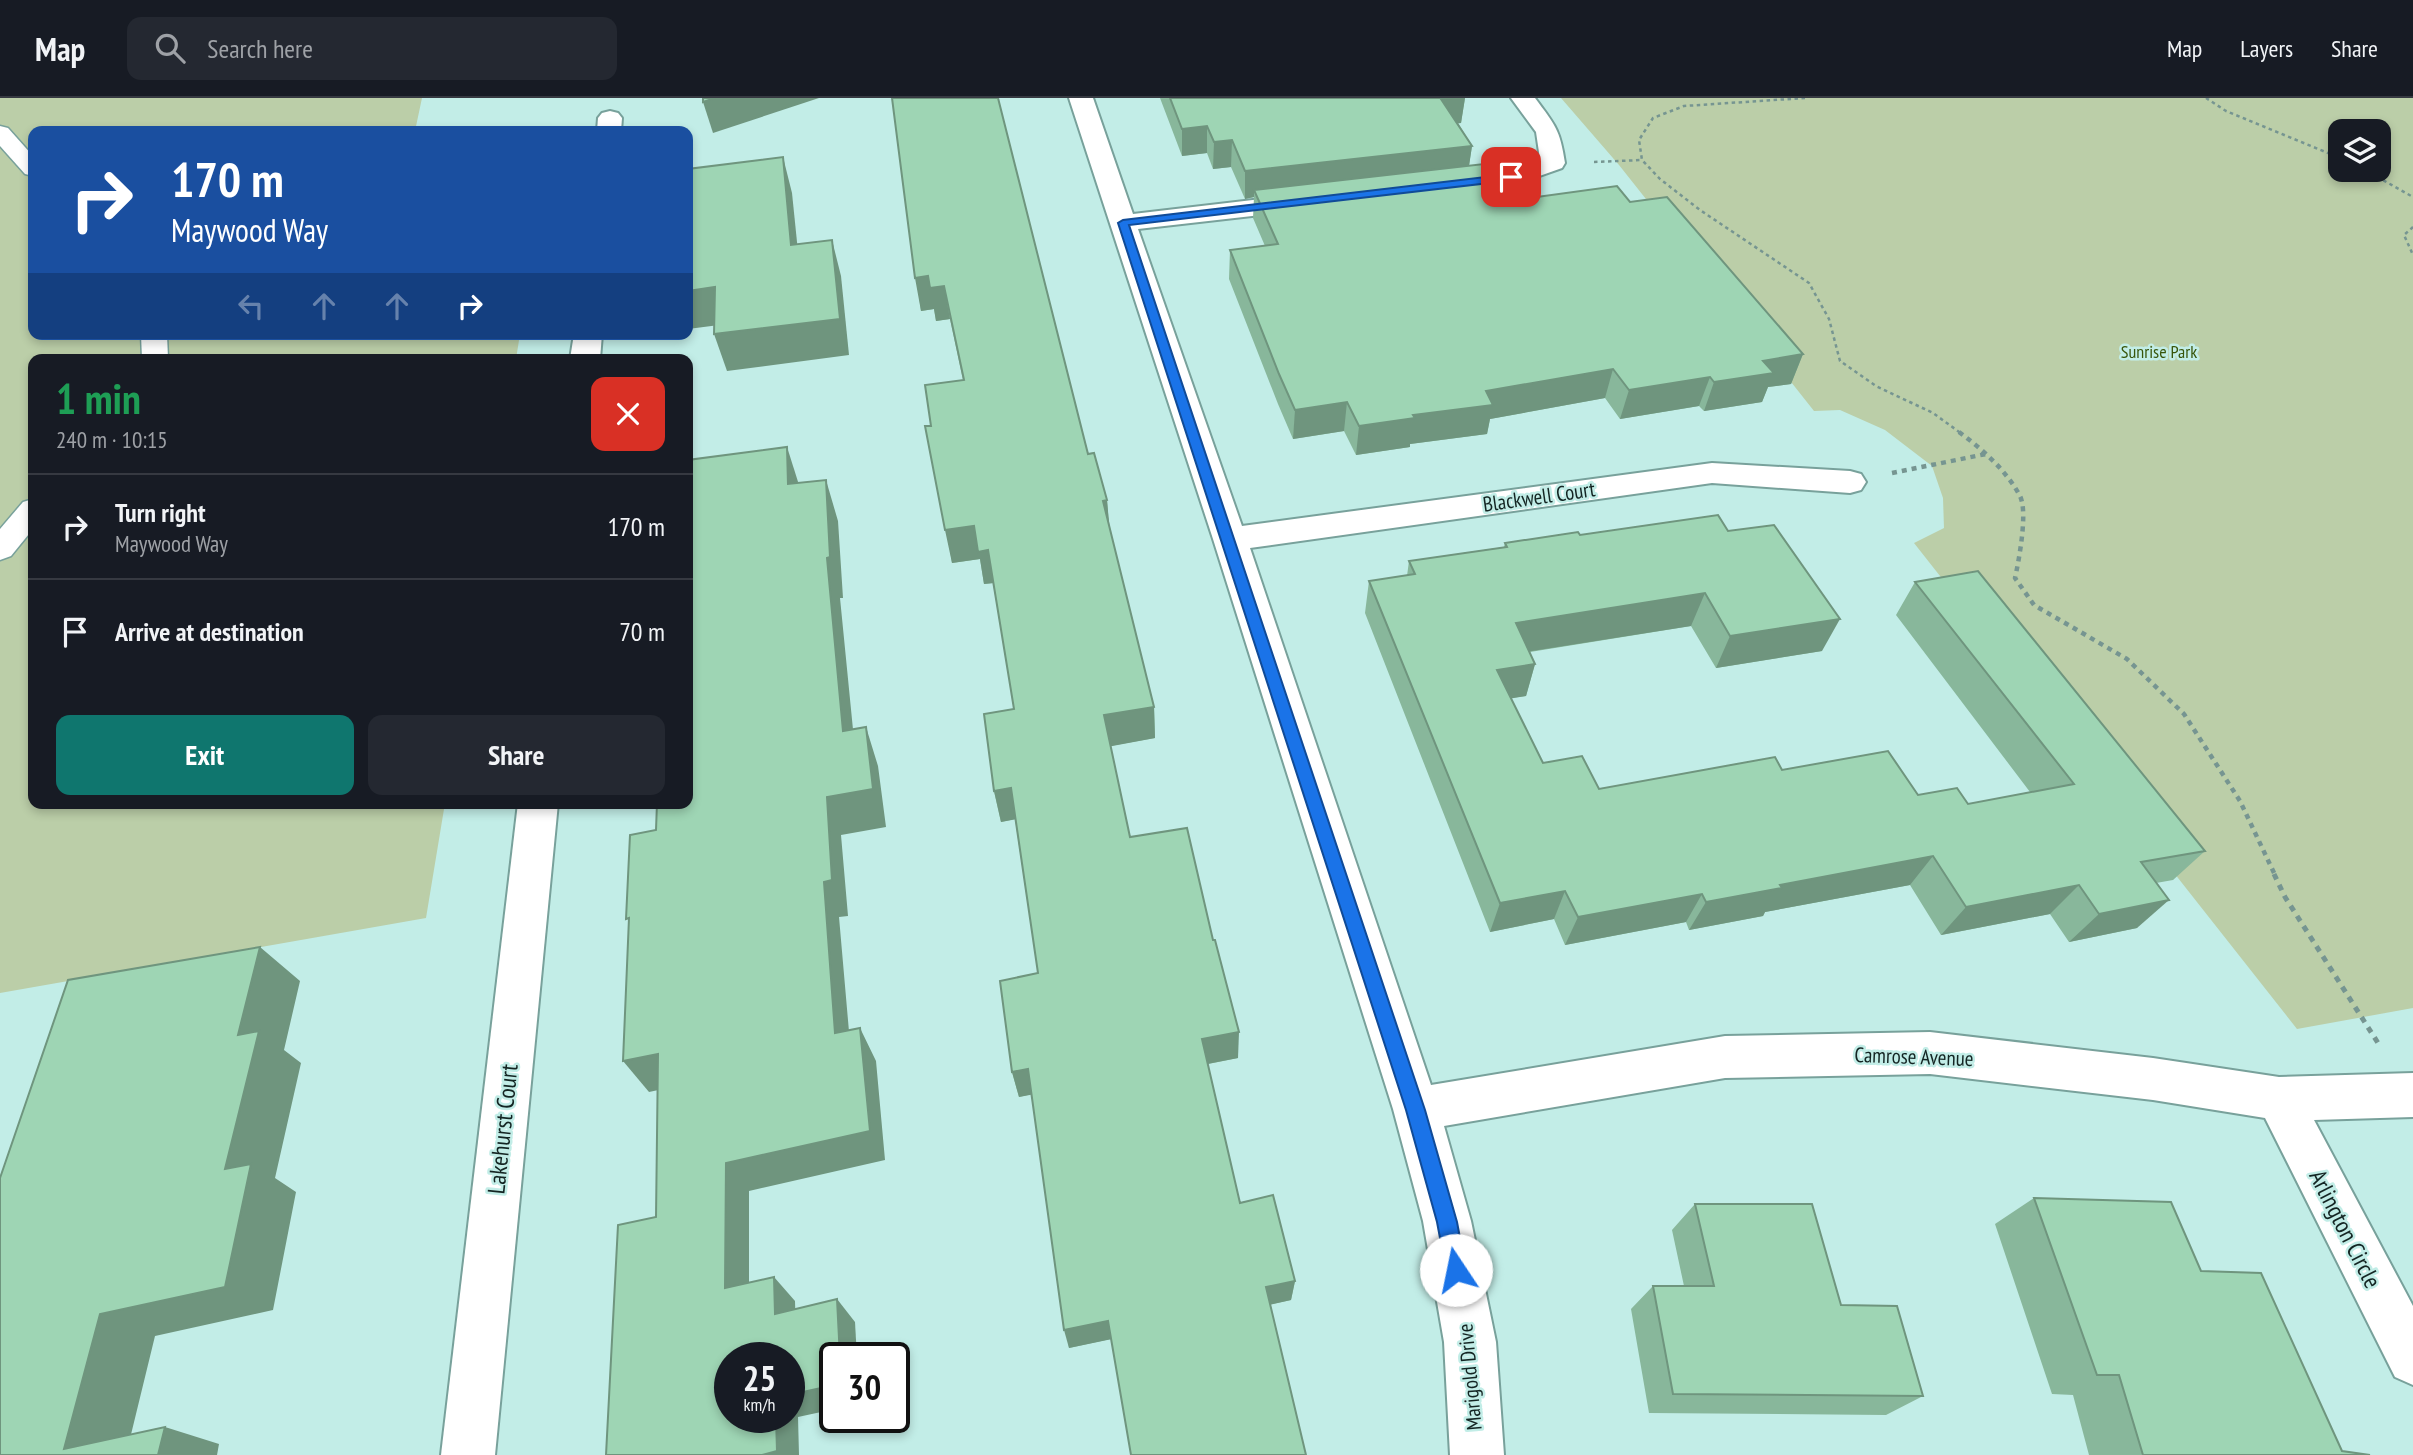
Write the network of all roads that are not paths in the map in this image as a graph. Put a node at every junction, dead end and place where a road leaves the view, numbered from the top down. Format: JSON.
{"nodes":[{"id":1,"x":1081,"y":98,"type":"edge"},
{"id":2,"x":1522,"y":98,"type":"edge"},
{"id":3,"x":0,"y":133,"type":"edge"},
{"id":4,"x":28,"y":164,"type":"edge"},
{"id":5,"x":1414,"y":189,"type":"edge"},
{"id":6,"x":1331,"y":199,"type":"edge"},
{"id":7,"x":1123,"y":223,"type":"junction"},
{"id":8,"x":1850,"y":482,"type":"road end"},
{"id":9,"x":28,"y":515,"type":"edge"},
{"id":10,"x":1230,"y":539,"type":"junction"},
{"id":11,"x":0,"y":549,"type":"edge"},
{"id":12,"x":537,"y":809,"type":"edge"},
{"id":13,"x":2412,"y":1096,"type":"edge"},
{"id":14,"x":2278,"y":1098,"type":"junction"},
{"id":15,"x":1416,"y":1110,"type":"junction"},
{"id":16,"x":2413,"y":1359,"type":"edge"},
{"id":17,"x":468,"y":1455,"type":"edge"},
{"id":18,"x":1477,"y":1455,"type":"edge"}],
"edges":[{"from":1,"to":7,"type":"street","name":"Marigold Drive"},
{"from":2,"to":5,"type":"street"},
{"from":3,"to":4,"type":"lane"},
{"from":6,"to":7,"type":"street"},
{"from":7,"to":10,"type":"street","name":"Marigold Drive"},
{"from":8,"to":10,"type":"street","name":"Blackwell Court"},
{"from":9,"to":11,"type":"lane"},
{"from":10,"to":15,"type":"street","name":"Marigold Drive"},
{"from":12,"to":17,"type":"street","name":"Lakehurst Court"},
{"from":13,"to":14,"type":"street","name":"Camrose Avenue"},
{"from":14,"to":15,"type":"street","name":"Camrose Avenue"},
{"from":14,"to":16,"type":"street","name":"Arlington Circle"},
{"from":15,"to":18,"type":"street","name":"Marigold Drive"}]}
